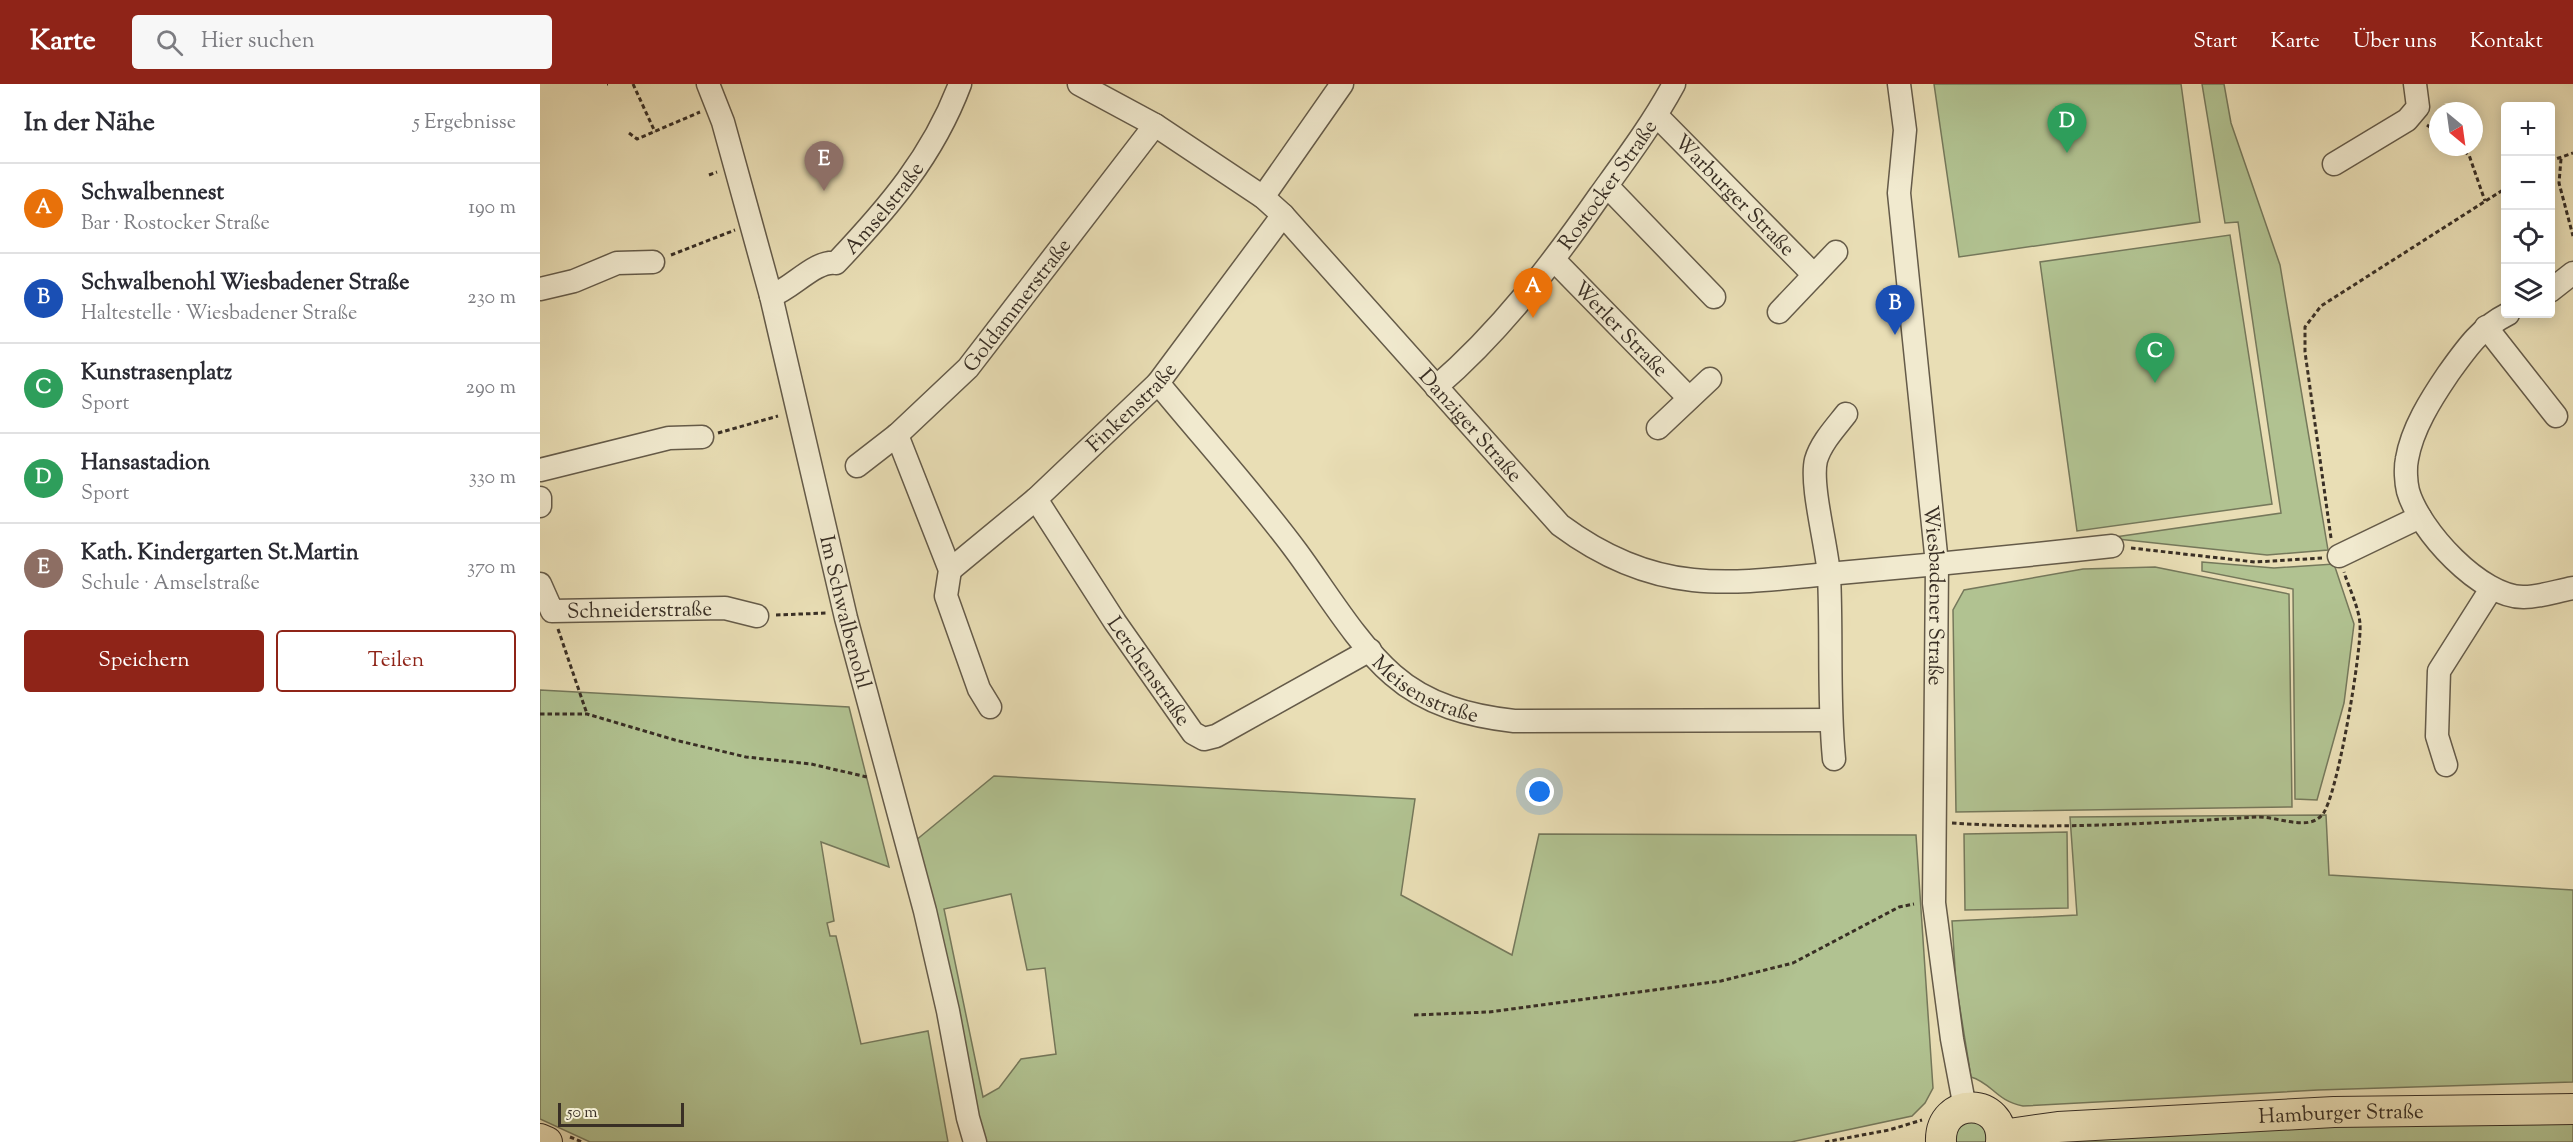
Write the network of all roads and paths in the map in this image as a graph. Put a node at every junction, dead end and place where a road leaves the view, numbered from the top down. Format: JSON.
{"nodes":[{"id":1,"x":633,"y":84,"type":"edge"},
{"id":2,"x":708,"y":84,"type":"edge"},
{"id":3,"x":960,"y":84,"type":"edge"},
{"id":4,"x":1079,"y":84,"type":"edge"},
{"id":5,"x":1342,"y":84,"type":"edge"},
{"id":6,"x":1674,"y":84,"type":"edge"},
{"id":7,"x":1899,"y":84,"type":"edge"},
{"id":8,"x":2415,"y":84,"type":"edge"},
{"id":9,"x":702,"y":111,"type":"dead end"},
{"id":10,"x":1657,"y":116,"type":"junction"},
{"id":11,"x":1155,"y":125,"type":"junction"},
{"id":12,"x":655,"y":132,"type":"junction"},
{"id":13,"x":629,"y":133,"type":"dead end"},
{"id":14,"x":2573,"y":153,"type":"edge"},
{"id":15,"x":2469,"y":156,"type":"edge"},
{"id":16,"x":2561,"y":159,"type":"junction"},
{"id":17,"x":2555,"y":160,"type":"edge"},
{"id":18,"x":2334,"y":164,"type":"dead end"},
{"id":19,"x":1607,"y":186,"type":"junction"},
{"id":20,"x":2501,"y":191,"type":"edge"},
{"id":21,"x":1263,"y":197,"type":"junction"},
{"id":22,"x":2485,"y":201,"type":"junction"},
{"id":23,"x":1283,"y":215,"type":"junction"},
{"id":24,"x":739,"y":229,"type":"dead end"},
{"id":25,"x":2573,"y":236,"type":"edge"},
{"id":26,"x":1836,"y":252,"type":"dead end"},
{"id":27,"x":1554,"y":260,"type":"junction"},
{"id":28,"x":653,"y":262,"type":"joint"},
{"id":29,"x":2573,"y":273,"type":"edge"},
{"id":30,"x":1814,"y":275,"type":"junction"},
{"id":31,"x":2555,"y":287,"type":"edge"},
{"id":32,"x":540,"y":289,"type":"edge"},
{"id":33,"x":771,"y":296,"type":"junction"},
{"id":34,"x":1714,"y":297,"type":"dead end"},
{"id":35,"x":1779,"y":312,"type":"dead end"},
{"id":36,"x":2501,"y":318,"type":"edge"},
{"id":37,"x":2486,"y":327,"type":"junction"},
{"id":38,"x":1710,"y":379,"type":"dead end"},
{"id":39,"x":1158,"y":383,"type":"junction"},
{"id":40,"x":1436,"y":387,"type":"junction"},
{"id":41,"x":1689,"y":398,"type":"junction"},
{"id":42,"x":785,"y":414,"type":"dead end"},
{"id":43,"x":1846,"y":414,"type":"dead end"},
{"id":44,"x":2556,"y":416,"type":"dead end"},
{"id":45,"x":1658,"y":428,"type":"dead end"},
{"id":46,"x":897,"y":435,"type":"junction"},
{"id":47,"x":702,"y":437,"type":"joint"},
{"id":48,"x":857,"y":466,"type":"dead end"},
{"id":49,"x":540,"y":470,"type":"edge"},
{"id":50,"x":540,"y":498,"type":"edge"},
{"id":51,"x":1036,"y":500,"type":"junction"},
{"id":52,"x":540,"y":506,"type":"edge"},
{"id":53,"x":2420,"y":517,"type":"junction"},
{"id":54,"x":2112,"y":546,"type":"joint"},
{"id":55,"x":2339,"y":556,"type":"junction"},
{"id":56,"x":1937,"y":564,"type":"junction"},
{"id":57,"x":950,"y":570,"type":"junction"},
{"id":58,"x":1828,"y":574,"type":"junction"},
{"id":59,"x":540,"y":584,"type":"edge"},
{"id":60,"x":2573,"y":588,"type":"edge"},
{"id":61,"x":2491,"y":589,"type":"junction"},
{"id":62,"x":552,"y":611,"type":"junction"},
{"id":63,"x":831,"y":613,"type":"dead end"},
{"id":64,"x":757,"y":616,"type":"joint"},
{"id":65,"x":1370,"y":650,"type":"junction"},
{"id":66,"x":990,"y":707,"type":"dead end"},
{"id":67,"x":540,"y":714,"type":"edge"},
{"id":68,"x":587,"y":714,"type":"junction"},
{"id":69,"x":1830,"y":720,"type":"junction"},
{"id":70,"x":1834,"y":759,"type":"dead end"},
{"id":71,"x":2446,"y":765,"type":"dead end"},
{"id":72,"x":867,"y":777,"type":"dead end"},
{"id":73,"x":1936,"y":822,"type":"junction"},
{"id":74,"x":1934,"y":903,"type":"junction"},
{"id":75,"x":1414,"y":1015,"type":"dead end"},
{"id":76,"x":1965,"y":1108,"type":"junction"},
{"id":77,"x":2573,"y":1109,"type":"edge"},
{"id":78,"x":1932,"y":1137,"type":"edge"},
{"id":79,"x":540,"y":1139,"type":"edge"},
{"id":80,"x":2001,"y":1139,"type":"edge"},
{"id":81,"x":547,"y":1142,"type":"edge"},
{"id":82,"x":975,"y":1142,"type":"edge"},
{"id":83,"x":1825,"y":1142,"type":"edge"}],
"edges":[{"from":1,"to":12,"type":"path"},
{"from":2,"to":33,"type":"street","name":"Im Schwalbenohl"},
{"from":3,"to":33,"type":"street","name":"Amselstraße"},
{"from":4,"to":11,"type":"street","name":"Danziger Straße"},
{"from":5,"to":21,"type":"street"},
{"from":6,"to":10,"type":"street","name":"Rostocker Straße"},
{"from":7,"to":56,"type":"street","name":"Wiesbadener Straße"},
{"from":8,"to":18,"type":"street"},
{"from":9,"to":12,"type":"path"},
{"from":10,"to":19,"type":"street","name":"Rostocker Straße"},
{"from":10,"to":30,"type":"street","name":"Warburger Straße"},
{"from":11,"to":21,"type":"street","name":"Danziger Straße"},
{"from":11,"to":46,"type":"street","name":"Goldammerstraße"},
{"from":12,"to":13,"type":"path"},
{"from":14,"to":16,"type":"path"},
{"from":15,"to":22,"type":"path"},
{"from":16,"to":17,"type":"path"},
{"from":16,"to":25,"type":"path"},
{"from":19,"to":27,"type":"street","name":"Rostocker Straße"},
{"from":19,"to":34,"type":"street"},
{"from":20,"to":22,"type":"path"},
{"from":21,"to":23,"type":"street","name":"Danziger Straße"},
{"from":22,"to":55,"type":"path"},
{"from":23,"to":39,"type":"street","name":"Finkenstraße"},
{"from":23,"to":40,"type":"street","name":"Danziger Straße"},
{"from":24,"to":28,"type":"path"},
{"from":26,"to":30,"type":"street"},
{"from":27,"to":40,"type":"street","name":"Rostocker Straße"},
{"from":27,"to":41,"type":"street","name":"Werler Straße"},
{"from":28,"to":32,"type":"street"},
{"from":29,"to":31,"type":"street"},
{"from":30,"to":35,"type":"street"},
{"from":33,"to":82,"type":"street","name":"Im Schwalbenohl"},
{"from":36,"to":37,"type":"street"},
{"from":37,"to":44,"type":"street"},
{"from":37,"to":53,"type":"street"},
{"from":38,"to":41,"type":"street"},
{"from":39,"to":51,"type":"street","name":"Finkenstraße"},
{"from":39,"to":65,"type":"street","name":"Meisenstraße"},
{"from":40,"to":58,"type":"street","name":"Danziger Straße"},
{"from":41,"to":45,"type":"street"},
{"from":42,"to":47,"type":"path"},
{"from":43,"to":58,"type":"street"},
{"from":46,"to":48,"type":"street","name":"Goldammerstraße"},
{"from":46,"to":57,"type":"street"},
{"from":47,"to":49,"type":"street"},
{"from":50,"to":52,"type":"street"},
{"from":51,"to":57,"type":"street","name":"Finkenstraße"},
{"from":51,"to":65,"type":"street","name":"Lerchenstraße"},
{"from":53,"to":55,"type":"street"},
{"from":53,"to":61,"type":"street"},
{"from":54,"to":55,"type":"path"},
{"from":54,"to":56,"type":"street","name":"Danziger Straße"},
{"from":55,"to":73,"type":"path"},
{"from":56,"to":58,"type":"street","name":"Danziger Straße"},
{"from":56,"to":73,"type":"street","name":"Wiesbadener Straße"},
{"from":57,"to":66,"type":"street"},
{"from":58,"to":69,"type":"street"},
{"from":59,"to":62,"type":"street","name":"Schneiderstraße"},
{"from":60,"to":61,"type":"street"},
{"from":61,"to":71,"type":"street"},
{"from":62,"to":64,"type":"street","name":"Schneiderstraße"},
{"from":62,"to":68,"type":"path"},
{"from":63,"to":64,"type":"path"},
{"from":65,"to":69,"type":"street","name":"Meisenstraße"},
{"from":67,"to":68,"type":"path"},
{"from":68,"to":72,"type":"path"},
{"from":69,"to":70,"type":"street"},
{"from":73,"to":74,"type":"street","name":"Wiesbadener Straße"},
{"from":74,"to":75,"type":"path"},
{"from":74,"to":76,"type":"street","name":"Wiesbadener Straße"},
{"from":76,"to":78,"type":"main road"},
{"from":76,"to":80,"type":"main road"},
{"from":77,"to":80,"type":"main road","name":"Hamburger Straße"},
{"from":78,"to":83,"type":"path"},
{"from":79,"to":81,"type":"main road"}]}
